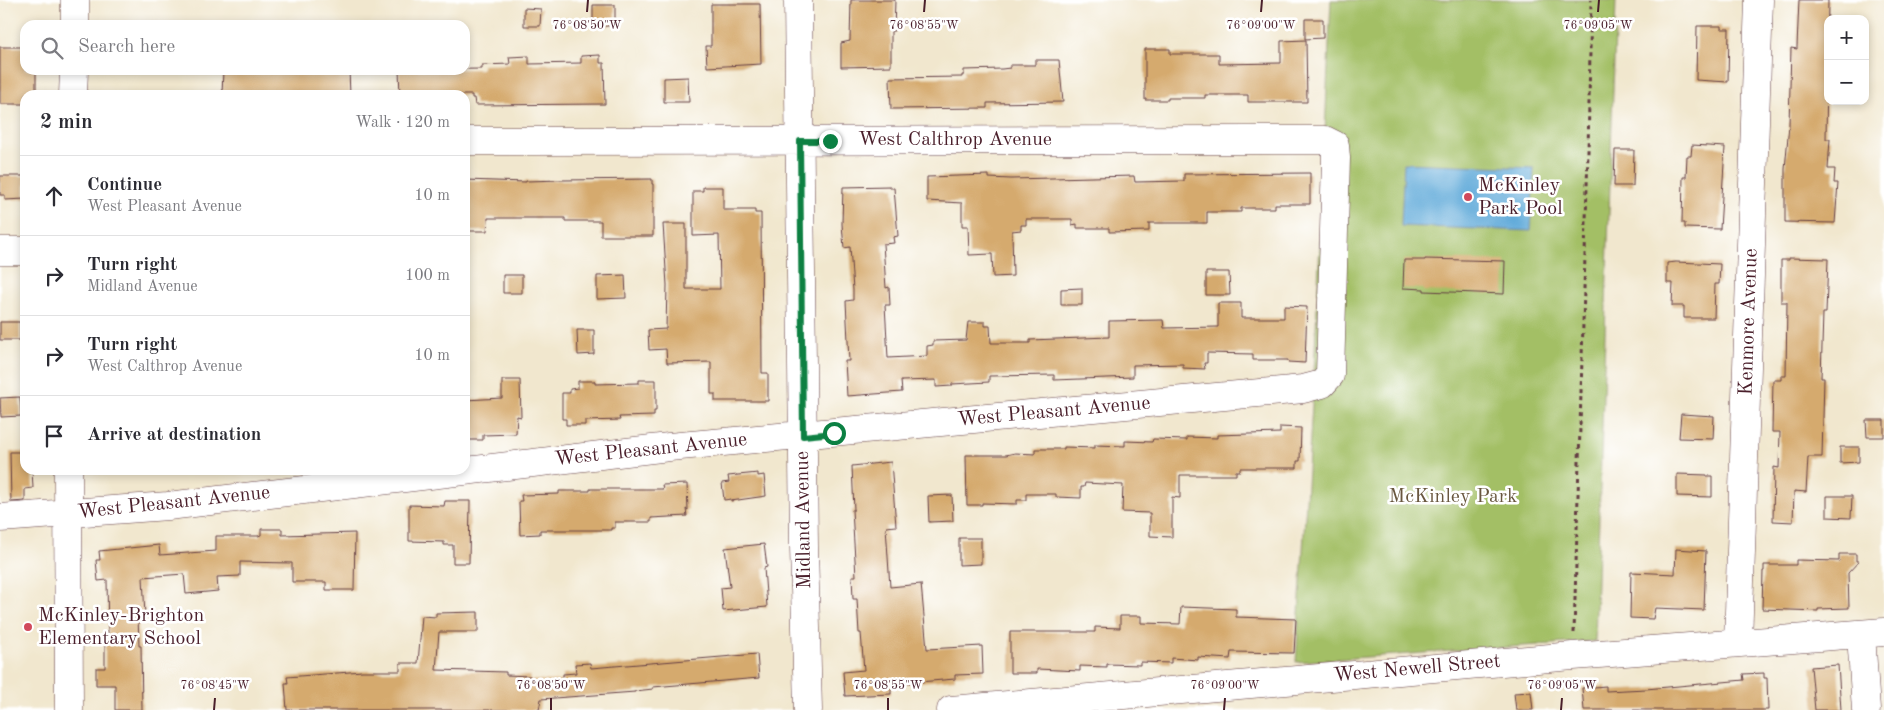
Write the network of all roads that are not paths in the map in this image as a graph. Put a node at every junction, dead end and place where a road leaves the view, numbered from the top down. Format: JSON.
{"nodes":[{"id":1,"x":75,"y":0,"type":"edge"},
{"id":2,"x":798,"y":0,"type":"edge"},
{"id":3,"x":1759,"y":0,"type":"edge"},
{"id":4,"x":75,"y":20,"type":"edge"},
{"id":5,"x":74,"y":75,"type":"edge"},
{"id":6,"x":73,"y":90,"type":"edge"},
{"id":7,"x":1325,"y":140,"type":"joint"},
{"id":8,"x":800,"y":141,"type":"junction"},
{"id":9,"x":470,"y":142,"type":"edge"},
{"id":10,"x":0,"y":250,"type":"edge"},
{"id":11,"x":20,"y":251,"type":"edge"},
{"id":12,"x":803,"y":436,"type":"junction"},
{"id":13,"x":470,"y":470,"type":"edge"},
{"id":14,"x":68,"y":475,"type":"edge"},
{"id":15,"x":431,"y":475,"type":"edge"},
{"id":16,"x":67,"y":513,"type":"junction"},
{"id":17,"x":0,"y":518,"type":"edge"},
{"id":18,"x":1872,"y":633,"type":"edge"},
{"id":19,"x":1738,"y":643,"type":"junction"},
{"id":20,"x":70,"y":710,"type":"edge"},
{"id":21,"x":808,"y":710,"type":"edge"},
{"id":22,"x":951,"y":710,"type":"edge"},
{"id":23,"x":1866,"y":710,"type":"edge"}],
"edges":[{"from":1,"to":4,"type":"street"},
{"from":2,"to":8,"type":"street","name":"Midland Avenue"},
{"from":3,"to":19,"type":"street","name":"Kenmore Avenue"},
{"from":5,"to":6,"type":"street"},
{"from":7,"to":8,"type":"street","name":"West Calthrop Avenue"},
{"from":7,"to":12,"type":"street","name":"West Pleasant Avenue"},
{"from":8,"to":9,"type":"street","name":"West Calthrop Avenue"},
{"from":8,"to":12,"type":"street","name":"Midland Avenue"},
{"from":10,"to":11,"type":"street"},
{"from":12,"to":13,"type":"street","name":"West Pleasant Avenue"},
{"from":12,"to":21,"type":"street","name":"Midland Avenue"},
{"from":14,"to":16,"type":"street"},
{"from":15,"to":16,"type":"street","name":"West Pleasant Avenue"},
{"from":16,"to":17,"type":"street","name":"West Pleasant Avenue"},
{"from":16,"to":20,"type":"street"},
{"from":18,"to":19,"type":"street","name":"West Newell Street"},
{"from":18,"to":23,"type":"street"},
{"from":19,"to":22,"type":"street","name":"West Newell Street"}]}
